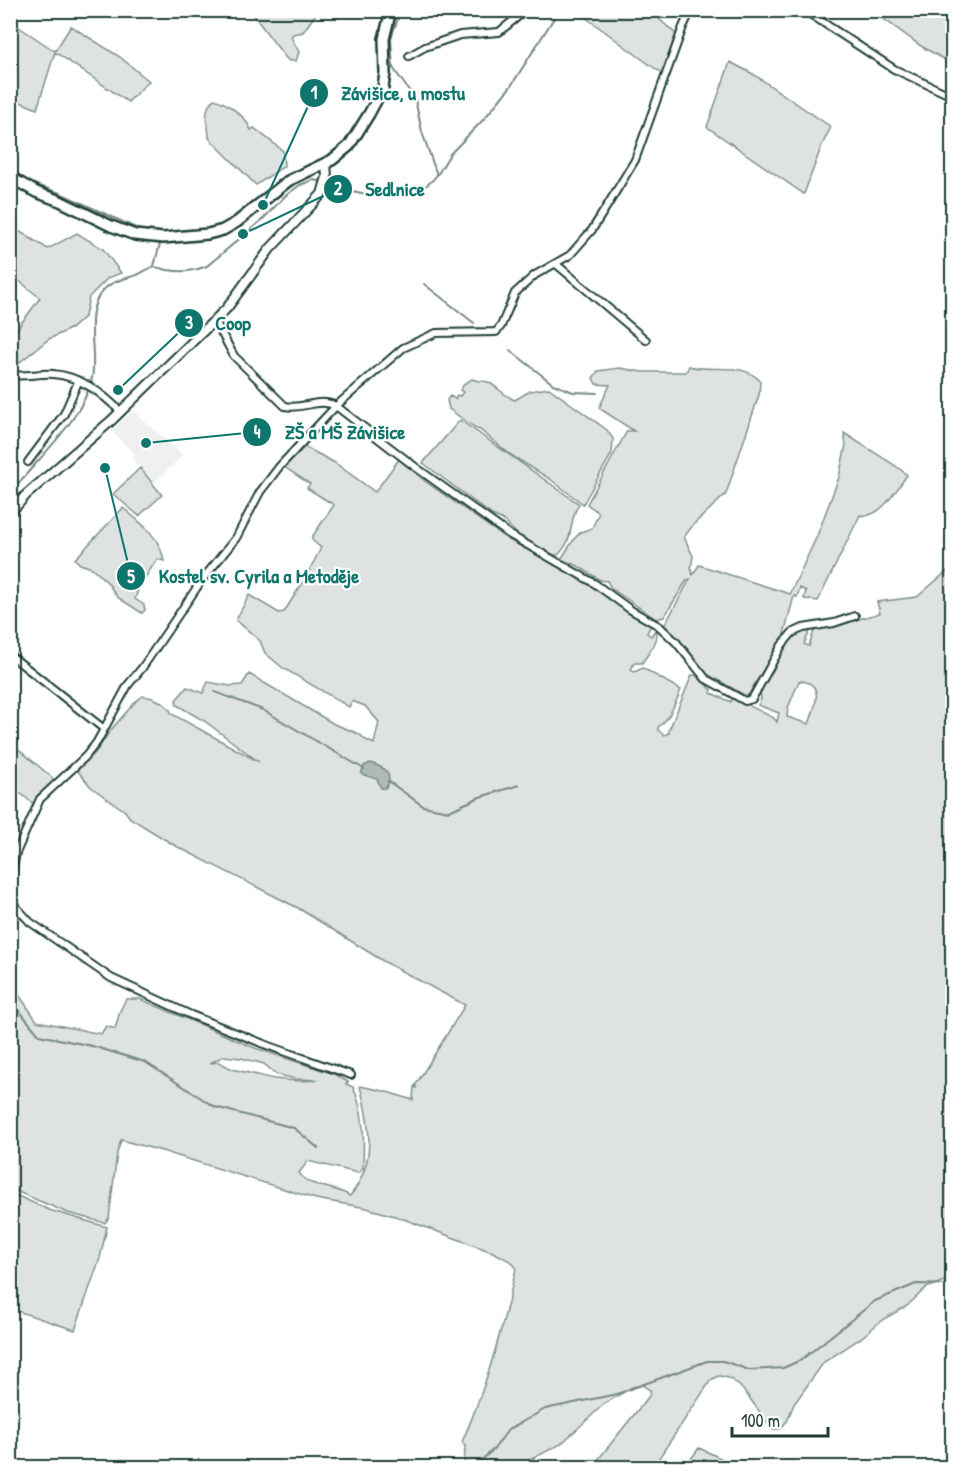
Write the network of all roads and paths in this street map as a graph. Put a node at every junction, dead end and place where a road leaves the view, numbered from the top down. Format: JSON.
{"nodes":[{"id":1,"x":391,"y":10,"type":"edge"},
{"id":2,"x":526,"y":10,"type":"edge"},
{"id":3,"x":691,"y":10,"type":"edge"},
{"id":4,"x":804,"y":10,"type":"edge"},
{"id":5,"x":409,"y":56,"type":"dead end"},
{"id":6,"x":952,"y":96,"type":"edge"},
{"id":7,"x":326,"y":163,"type":"junction"},
{"id":8,"x":10,"y":177,"type":"edge"},
{"id":9,"x":556,"y":264,"type":"junction"},
{"id":10,"x":215,"y":321,"type":"junction"},
{"id":11,"x":646,"y":340,"type":"dead end"},
{"id":12,"x":10,"y":375,"type":"edge"},
{"id":13,"x":81,"y":383,"type":"junction"},
{"id":14,"x":336,"y":406,"type":"junction"},
{"id":15,"x":121,"y":412,"type":"junction"},
{"id":16,"x":28,"y":462,"type":"dead end"},
{"id":17,"x":10,"y":513,"type":"edge"},
{"id":18,"x":855,"y":616,"type":"dead end"},
{"id":19,"x":10,"y":655,"type":"edge"},
{"id":20,"x":104,"y":729,"type":"junction"},
{"id":21,"x":10,"y":882,"type":"edge"},
{"id":22,"x":10,"y":900,"type":"edge"},
{"id":23,"x":351,"y":1075,"type":"dead end"}],
"edges":[{"from":1,"to":7,"type":"main road"},
{"from":2,"to":5,"type":"street"},
{"from":3,"to":9,"type":"street"},
{"from":4,"to":6,"type":"street"},
{"from":7,"to":8,"type":"main road"},
{"from":7,"to":10,"type":"street"},
{"from":9,"to":11,"type":"street"},
{"from":9,"to":14,"type":"street"},
{"from":10,"to":14,"type":"street"},
{"from":10,"to":15,"type":"street"},
{"from":12,"to":13,"type":"street"},
{"from":13,"to":15,"type":"street"},
{"from":13,"to":16,"type":"street"},
{"from":14,"to":18,"type":"street"},
{"from":14,"to":20,"type":"street"},
{"from":15,"to":17,"type":"street"},
{"from":19,"to":20,"type":"street"},
{"from":20,"to":21,"type":"street"},
{"from":22,"to":23,"type":"street"}]}
